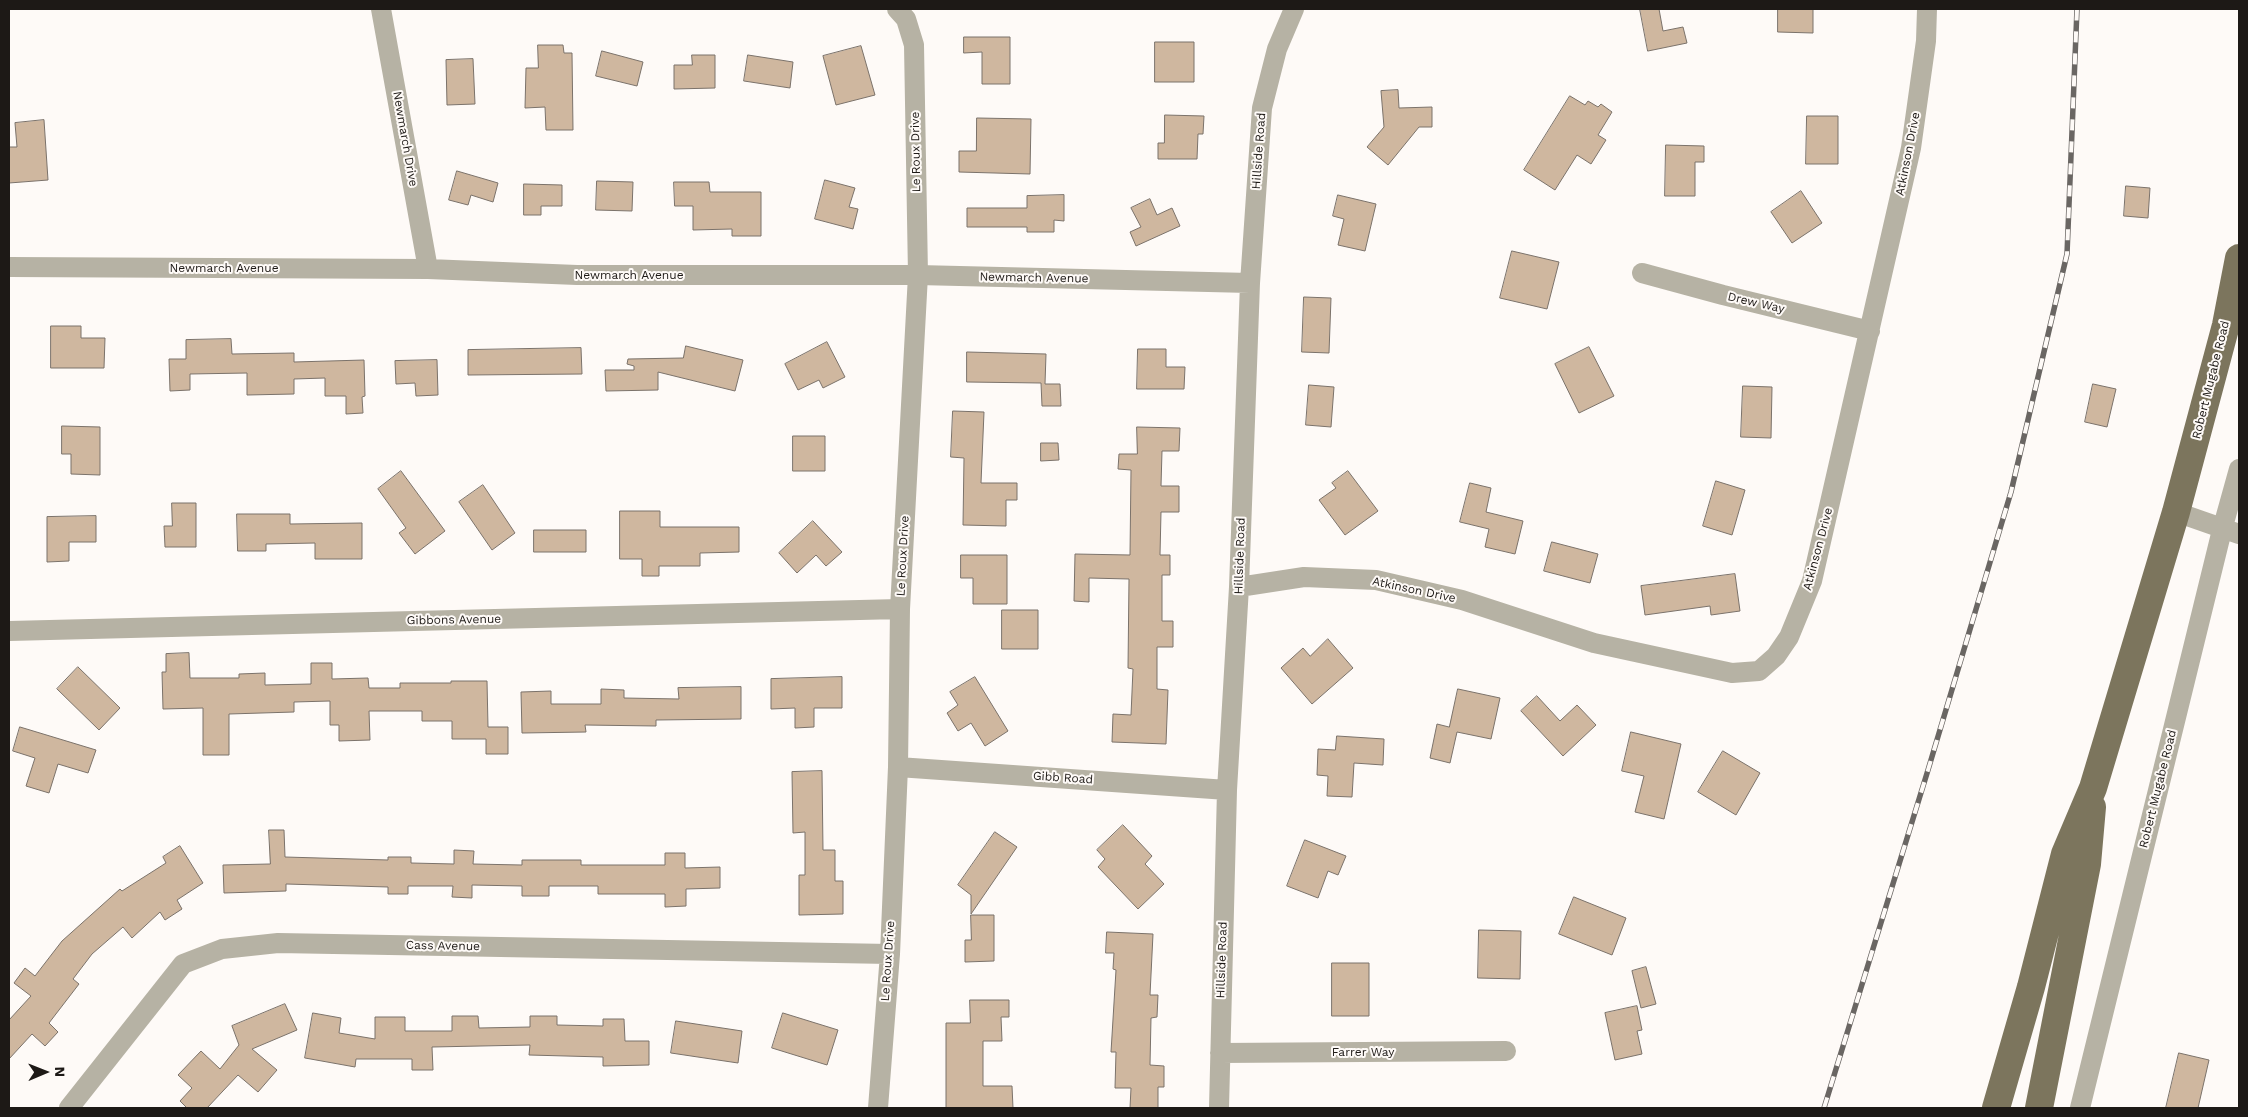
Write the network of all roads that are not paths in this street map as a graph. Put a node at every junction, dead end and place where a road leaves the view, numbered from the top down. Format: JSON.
{"nodes":[{"id":1,"x":381,"y":9,"type":"edge"},
{"id":2,"x":897,"y":9,"type":"edge"},
{"id":3,"x":1294,"y":9,"type":"edge"},
{"id":4,"x":1927,"y":9,"type":"edge"},
{"id":5,"x":2239,"y":258,"type":"edge"},
{"id":6,"x":9,"y":267,"type":"edge"},
{"id":7,"x":428,"y":269,"type":"junction"},
{"id":8,"x":1642,"y":273,"type":"dead end"},
{"id":9,"x":918,"y":275,"type":"junction"},
{"id":10,"x":1250,"y":283,"type":"junction"},
{"id":11,"x":1870,"y":331,"type":"junction"},
{"id":12,"x":2239,"y":470,"type":"edge"},
{"id":13,"x":2176,"y":512,"type":"junction"},
{"id":14,"x":2231,"y":532,"type":"edge"},
{"id":15,"x":1239,"y":587,"type":"junction"},
{"id":16,"x":900,"y":609,"type":"junction"},
{"id":17,"x":9,"y":631,"type":"edge"},
{"id":18,"x":898,"y":767,"type":"junction"},
{"id":19,"x":2093,"y":788,"type":"junction"},
{"id":20,"x":1227,"y":790,"type":"junction"},
{"id":21,"x":890,"y":954,"type":"junction"},
{"id":22,"x":1506,"y":1052,"type":"dead end"},
{"id":23,"x":1220,"y":1053,"type":"junction"},
{"id":24,"x":69,"y":1108,"type":"edge"},
{"id":25,"x":878,"y":1108,"type":"edge"},
{"id":26,"x":1219,"y":1108,"type":"edge"},
{"id":27,"x":1996,"y":1108,"type":"edge"},
{"id":28,"x":2039,"y":1108,"type":"edge"},
{"id":29,"x":2080,"y":1108,"type":"edge"}],
"edges":[{"from":1,"to":7,"type":"street","name":"Newmarch Drive"},
{"from":2,"to":9,"type":"street","name":"Le Roux Drive"},
{"from":3,"to":10,"type":"street","name":"Hillside Road"},
{"from":4,"to":11,"type":"street","name":"Atkinson Drive"},
{"from":5,"to":13,"type":"main road","name":"Robert Mugabe Road"},
{"from":6,"to":7,"type":"street","name":"Newmarch Avenue"},
{"from":7,"to":9,"type":"street","name":"Newmarch Avenue"},
{"from":8,"to":11,"type":"street","name":"Drew Way"},
{"from":9,"to":10,"type":"street","name":"Newmarch Avenue"},
{"from":9,"to":16,"type":"street","name":"Le Roux Drive"},
{"from":10,"to":15,"type":"street","name":"Hillside Road"},
{"from":11,"to":15,"type":"street","name":"Atkinson Drive"},
{"from":12,"to":14,"type":"street","name":"Robert Mugabe Road"},
{"from":13,"to":14,"type":"street"},
{"from":13,"to":19,"type":"main road","name":"Robert Mugabe Road"},
{"from":14,"to":29,"type":"street","name":"Robert Mugabe Road"},
{"from":15,"to":20,"type":"street","name":"Hillside Road"},
{"from":16,"to":17,"type":"street","name":"Gibbons Avenue"},
{"from":16,"to":18,"type":"street","name":"Le Roux Drive"},
{"from":18,"to":20,"type":"street","name":"Gibb Road"},
{"from":18,"to":21,"type":"street","name":"Le Roux Drive"},
{"from":19,"to":27,"type":"main road","name":"Robert Mugabe Road"},
{"from":19,"to":28,"type":"main road","name":"Robert Mugabe Road"},
{"from":20,"to":23,"type":"street","name":"Hillside Road"},
{"from":21,"to":24,"type":"street","name":"Cass Avenue"},
{"from":21,"to":25,"type":"street","name":"Le Roux Drive"},
{"from":22,"to":23,"type":"street","name":"Farrer Way"},
{"from":23,"to":26,"type":"street","name":"Hillside Road"}]}
